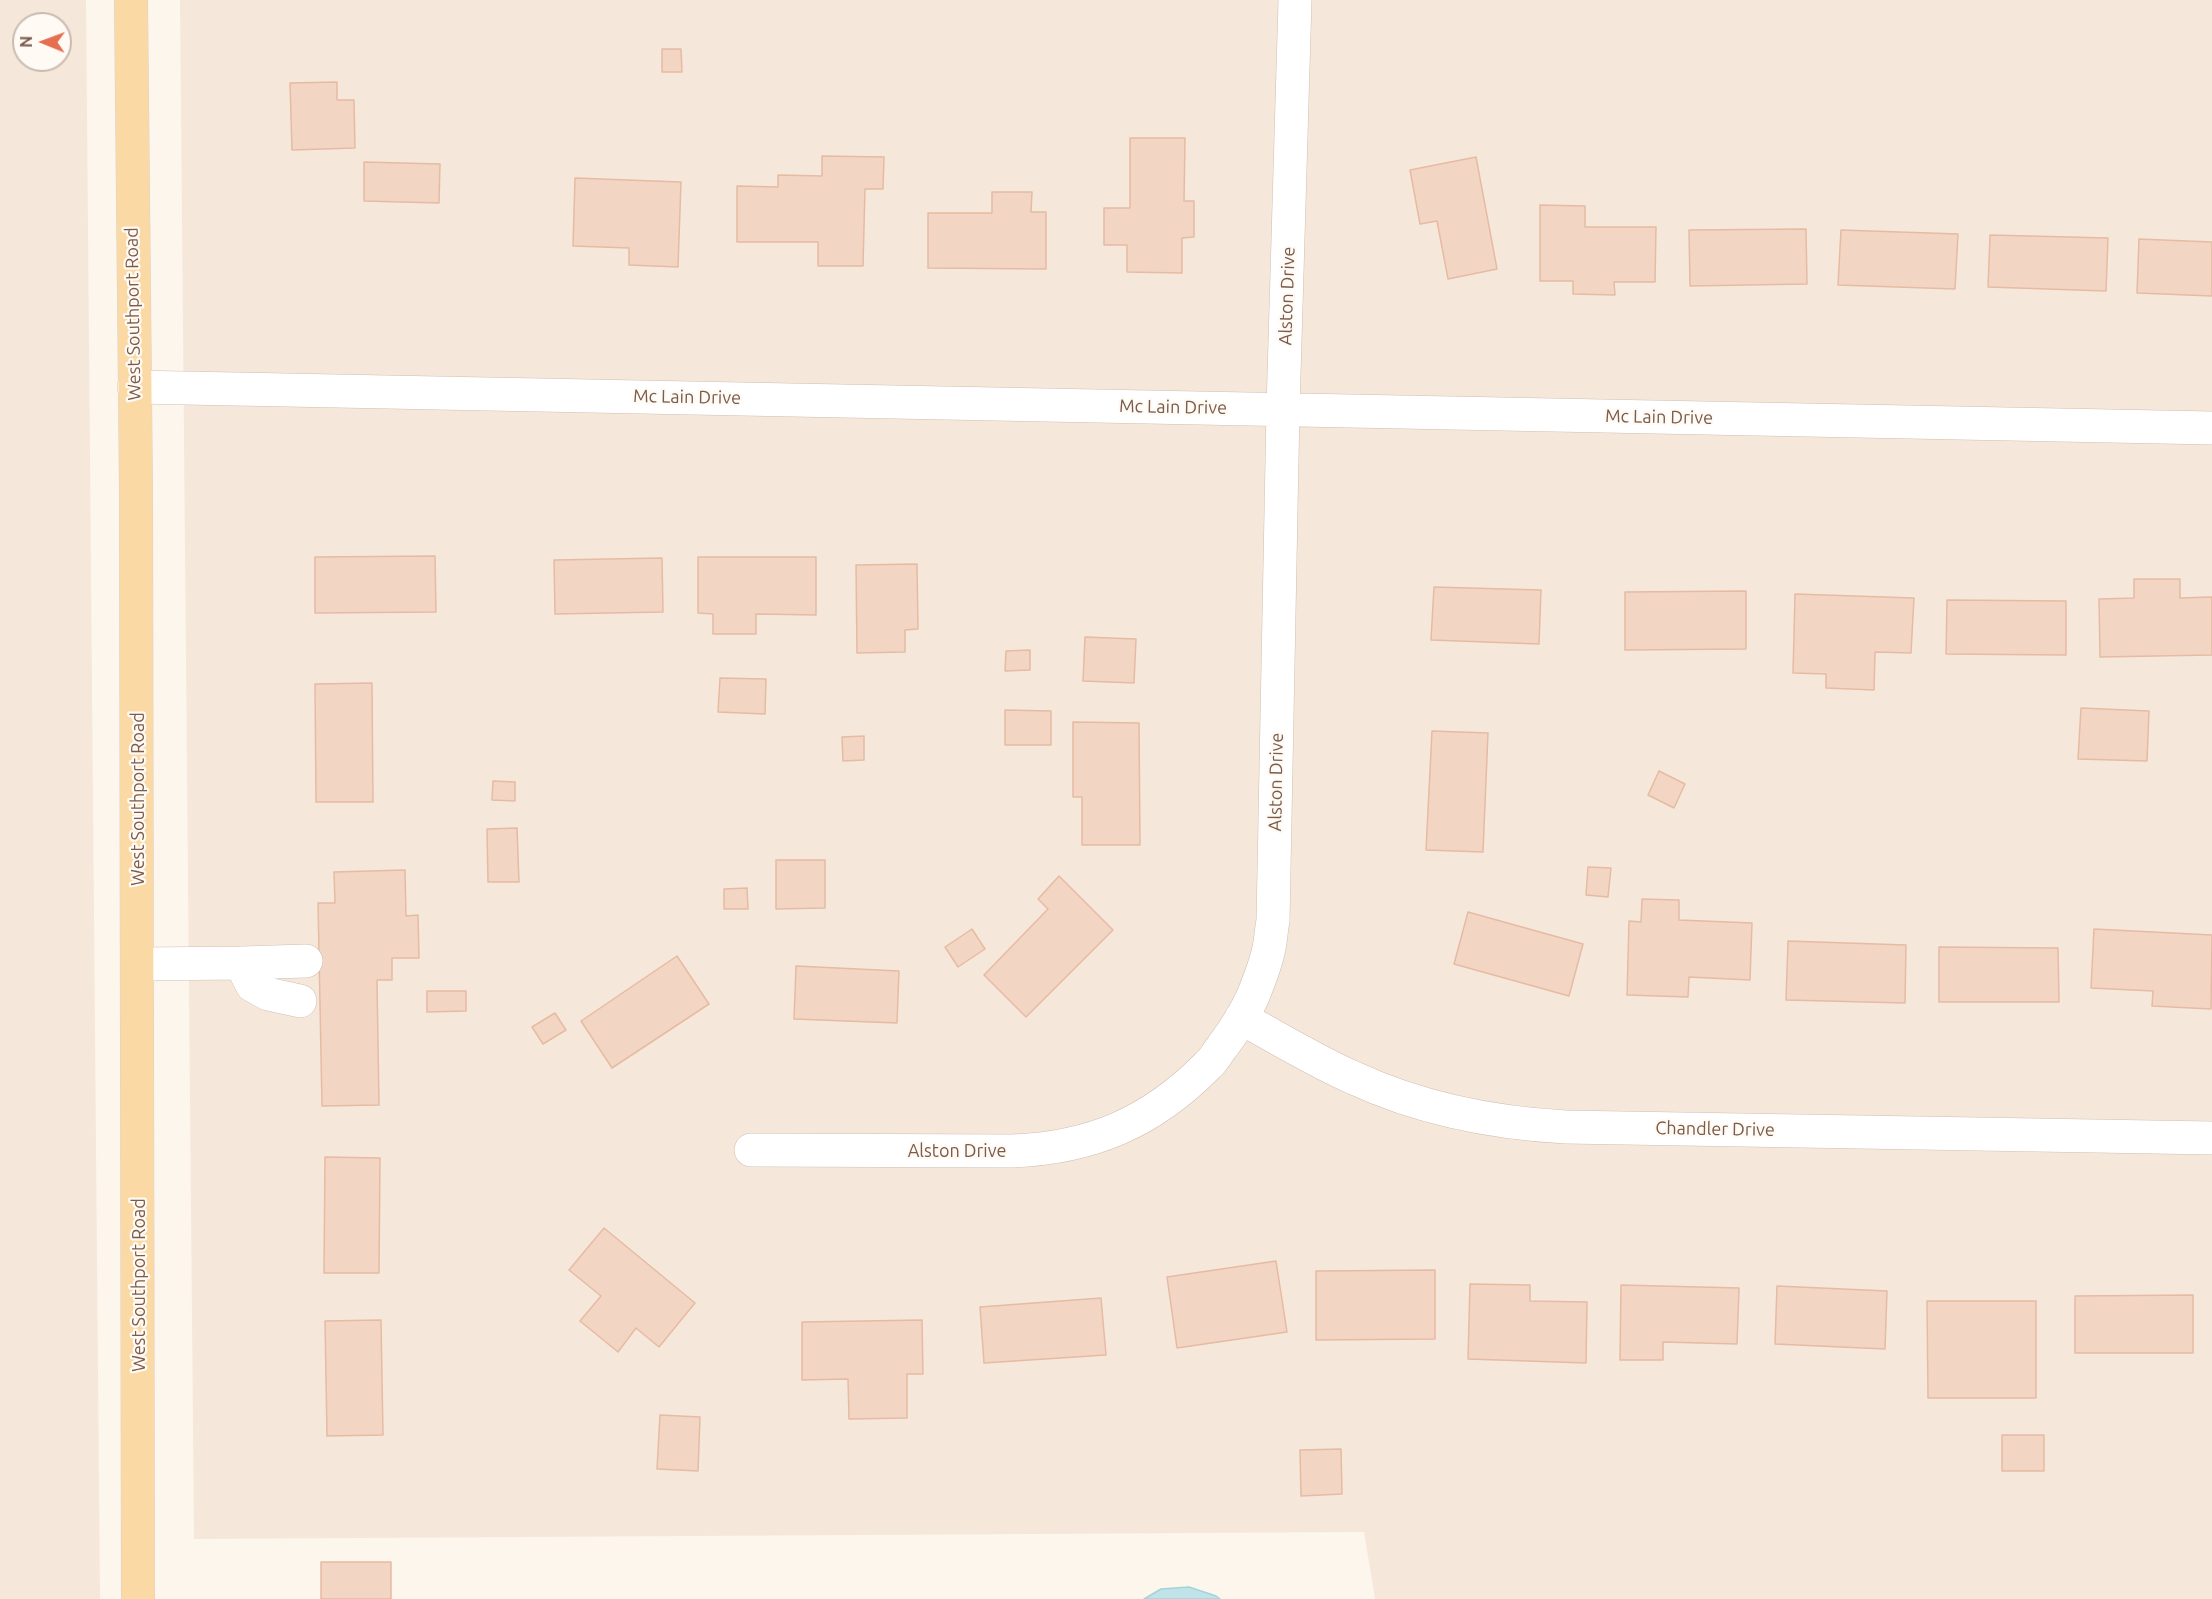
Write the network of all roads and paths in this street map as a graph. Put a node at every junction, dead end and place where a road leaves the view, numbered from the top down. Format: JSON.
{"nodes":[{"id":1,"x":131,"y":0,"type":"edge"},
{"id":2,"x":1295,"y":0,"type":"edge"},
{"id":3,"x":134,"y":387,"type":"junction"},
{"id":4,"x":1283,"y":409,"type":"junction"},
{"id":5,"x":2212,"y":428,"type":"edge"},
{"id":6,"x":306,"y":961,"type":"dead end"},
{"id":7,"x":241,"y":963,"type":"junction"},
{"id":8,"x":139,"y":964,"type":"junction"},
{"id":9,"x":300,"y":1001,"type":"dead end"},
{"id":10,"x":1241,"y":1018,"type":"junction"},
{"id":11,"x":2212,"y":1138,"type":"edge"},
{"id":12,"x":751,"y":1150,"type":"dead end"},
{"id":13,"x":138,"y":1599,"type":"edge"}],
"edges":[{"from":1,"to":3,"type":"main road","name":"West Southport Road"},
{"from":2,"to":4,"type":"street","name":"Alston Drive"},
{"from":3,"to":4,"type":"street","name":"Mc Lain Drive"},
{"from":3,"to":8,"type":"main road","name":"West Southport Road"},
{"from":4,"to":5,"type":"street","name":"Mc Lain Drive"},
{"from":4,"to":10,"type":"street","name":"Alston Drive"},
{"from":6,"to":7,"type":"street"},
{"from":7,"to":8,"type":"street"},
{"from":7,"to":9,"type":"street"},
{"from":8,"to":13,"type":"main road","name":"West Southport Road"},
{"from":10,"to":11,"type":"street","name":"Chandler Drive"},
{"from":10,"to":12,"type":"street","name":"Alston Drive"}]}
